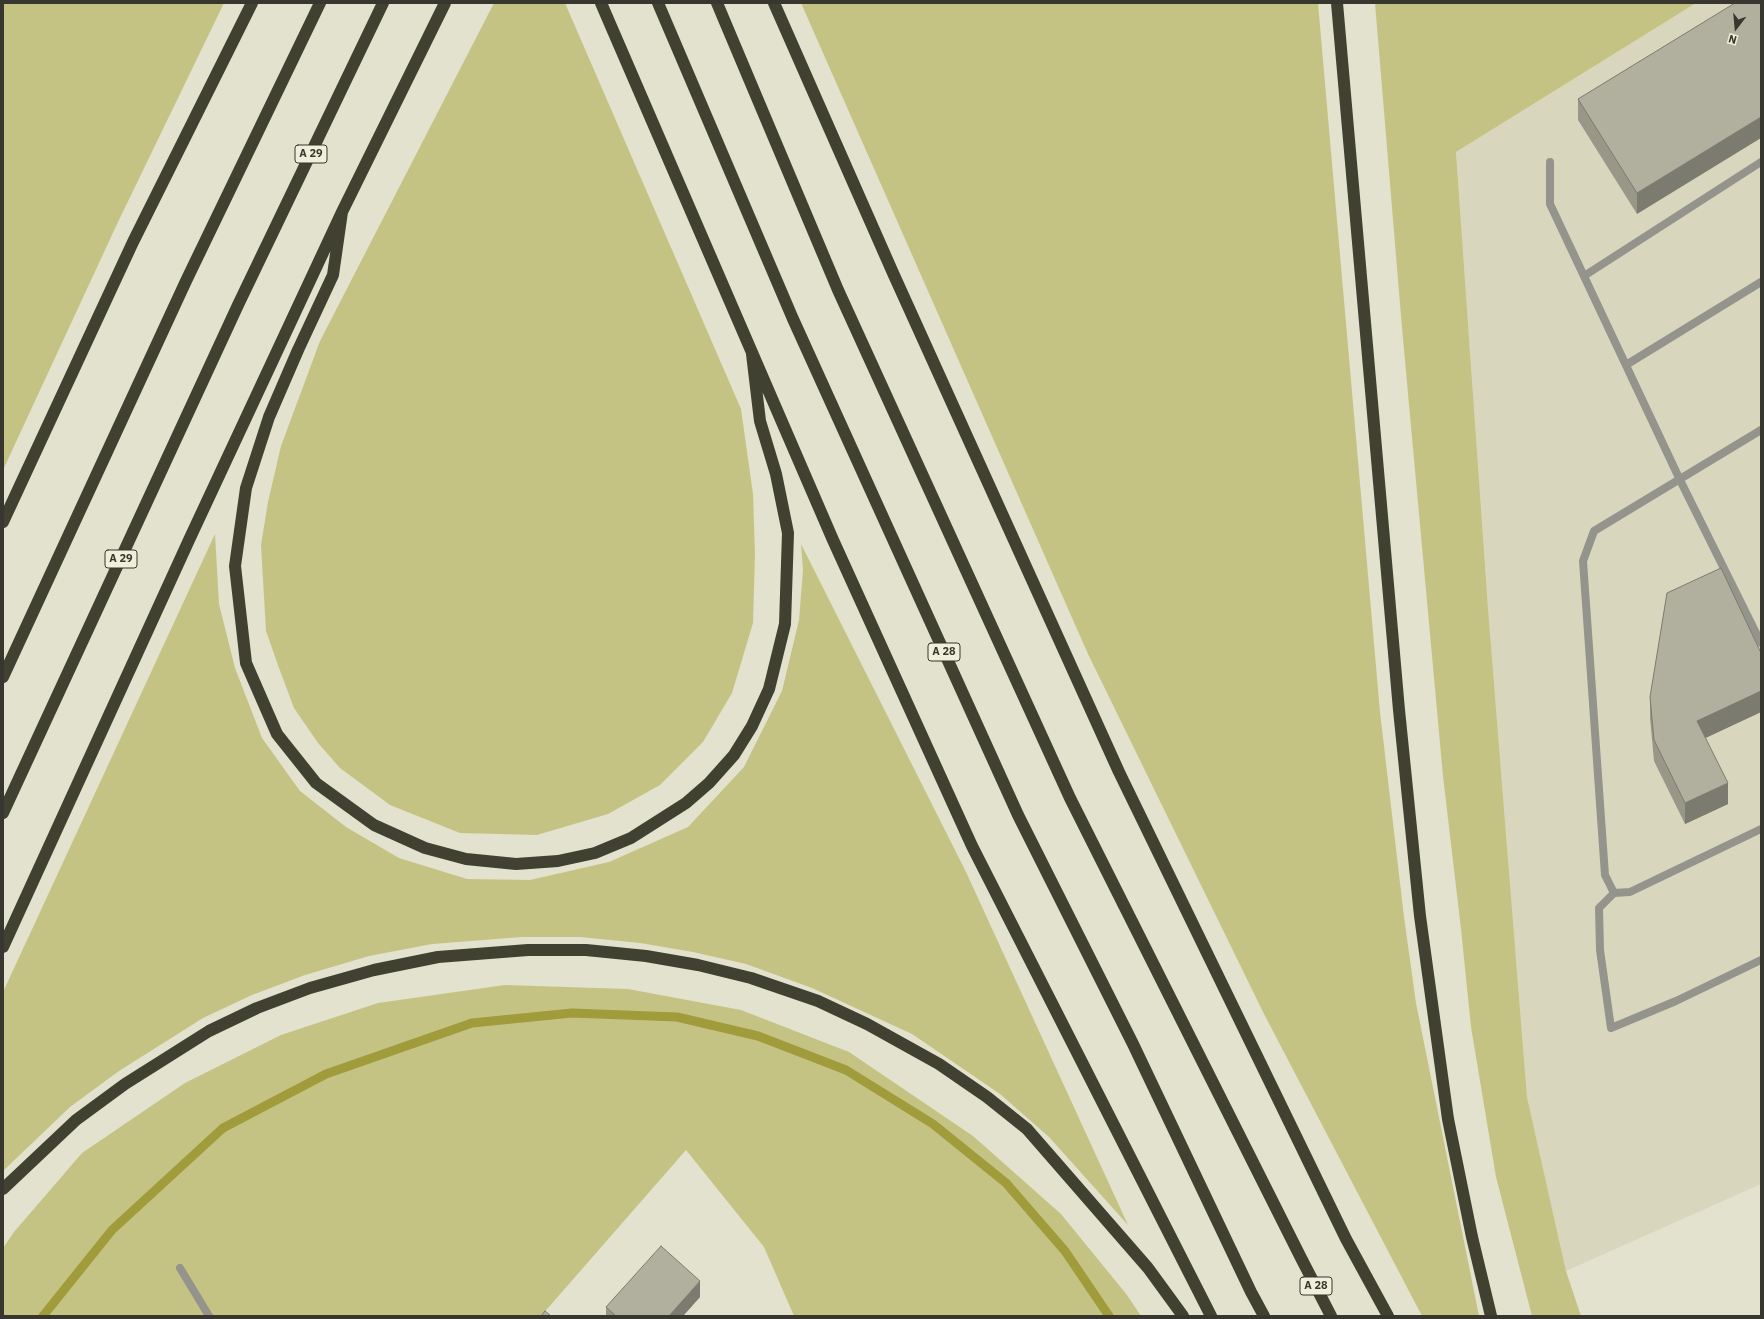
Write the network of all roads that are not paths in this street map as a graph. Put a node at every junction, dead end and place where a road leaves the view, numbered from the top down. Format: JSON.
{"nodes":[{"id":1,"x":252,"y":3,"type":"edge"},
{"id":2,"x":320,"y":3,"type":"edge"},
{"id":3,"x":384,"y":3,"type":"edge"},
{"id":4,"x":445,"y":3,"type":"edge"},
{"id":5,"x":601,"y":3,"type":"edge"},
{"id":6,"x":658,"y":3,"type":"edge"},
{"id":7,"x":716,"y":3,"type":"edge"},
{"id":8,"x":774,"y":3,"type":"edge"},
{"id":9,"x":1338,"y":3,"type":"edge"},
{"id":10,"x":1550,"y":162,"type":"dead end"},
{"id":11,"x":1761,"y":162,"type":"edge"},
{"id":12,"x":342,"y":212,"type":"junction"},
{"id":13,"x":1584,"y":276,"type":"junction"},
{"id":14,"x":1761,"y":282,"type":"edge"},
{"id":15,"x":752,"y":354,"type":"junction"},
{"id":16,"x":1626,"y":366,"type":"junction"},
{"id":17,"x":1761,"y":430,"type":"edge"},
{"id":18,"x":1680,"y":480,"type":"junction"},
{"id":19,"x":3,"y":522,"type":"edge"},
{"id":20,"x":1761,"y":643,"type":"edge"},
{"id":21,"x":3,"y":677,"type":"edge"},
{"id":22,"x":3,"y":813,"type":"edge"},
{"id":23,"x":1761,"y":829,"type":"edge"},
{"id":24,"x":1614,"y":893,"type":"junction"},
{"id":25,"x":3,"y":947,"type":"edge"},
{"id":26,"x":1761,"y":960,"type":"edge"},
{"id":27,"x":3,"y":1189,"type":"edge"},
{"id":28,"x":180,"y":1268,"type":"dead end"},
{"id":29,"x":209,"y":1316,"type":"edge"},
{"id":30,"x":1183,"y":1316,"type":"edge"},
{"id":31,"x":1211,"y":1316,"type":"edge"},
{"id":32,"x":1264,"y":1316,"type":"edge"},
{"id":33,"x":1332,"y":1316,"type":"edge"},
{"id":34,"x":1388,"y":1316,"type":"edge"},
{"id":35,"x":1491,"y":1316,"type":"edge"}],
"edges":[{"from":1,"to":19,"type":"highway"},
{"from":2,"to":21,"type":"highway"},
{"from":3,"to":22,"type":"highway","number":"A 29"},
{"from":4,"to":12,"type":"highway"},
{"from":5,"to":15,"type":"highway"},
{"from":6,"to":32,"type":"highway","number":"A 28"},
{"from":7,"to":33,"type":"highway","number":"A 28"},
{"from":8,"to":34,"type":"highway"},
{"from":9,"to":35,"type":"highway"},
{"from":10,"to":13,"type":"street"},
{"from":11,"to":13,"type":"street"},
{"from":12,"to":15,"type":"highway"},
{"from":12,"to":25,"type":"highway"},
{"from":13,"to":16,"type":"street"},
{"from":14,"to":16,"type":"street"},
{"from":15,"to":31,"type":"highway"},
{"from":16,"to":18,"type":"street"},
{"from":17,"to":18,"type":"street"},
{"from":18,"to":20,"type":"street"},
{"from":18,"to":24,"type":"street"},
{"from":23,"to":24,"type":"street"},
{"from":24,"to":26,"type":"street"},
{"from":27,"to":30,"type":"highway"},
{"from":28,"to":29,"type":"street"}]}
